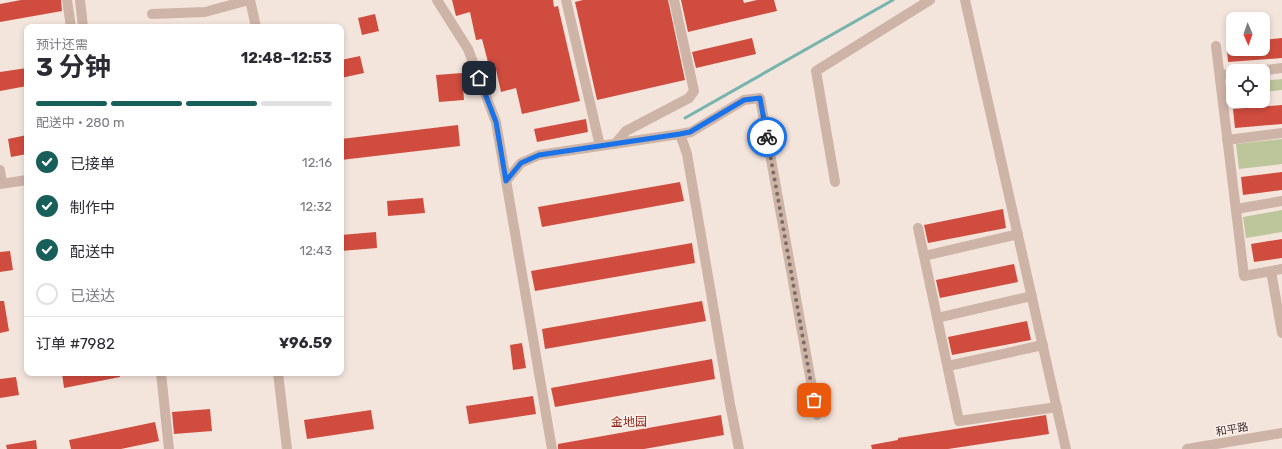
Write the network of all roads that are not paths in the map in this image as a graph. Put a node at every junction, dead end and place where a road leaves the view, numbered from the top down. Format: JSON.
{"nodes":[{"id":1,"x":67,"y":0,"type":"edge"},
{"id":2,"x":80,"y":0,"type":"edge"},
{"id":3,"x":249,"y":0,"type":"edge"},
{"id":4,"x":437,"y":0,"type":"edge"},
{"id":5,"x":566,"y":0,"type":"edge"},
{"id":6,"x":674,"y":0,"type":"edge"},
{"id":7,"x":930,"y":0,"type":"edge"},
{"id":8,"x":965,"y":0,"type":"edge"},
{"id":9,"x":152,"y":14,"type":"dead end"},
{"id":10,"x":71,"y":24,"type":"edge"},
{"id":11,"x":83,"y":24,"type":"edge"},
{"id":12,"x":255,"y":24,"type":"edge"},
{"id":13,"x":1216,"y":46,"type":"dead end"},
{"id":14,"x":1282,"y":68,"type":"edge"},
{"id":15,"x":1270,"y":70,"type":"edge"},
{"id":16,"x":1220,"y":75,"type":"junction"},
{"id":17,"x":1226,"y":75,"type":"edge"},
{"id":18,"x":1282,"y":133,"type":"edge"},
{"id":19,"x":680,"y":134,"type":"junction"},
{"id":20,"x":1228,"y":140,"type":"junction"},
{"id":21,"x":615,"y":144,"type":"junction"},
{"id":22,"x":600,"y":146,"type":"junction"},
{"id":23,"x":0,"y":170,"type":"edge"},
{"id":24,"x":24,"y":180,"type":"edge"},
{"id":25,"x":506,"y":181,"type":"junction"},
{"id":26,"x":835,"y":182,"type":"dead end"},
{"id":27,"x":1,"y":184,"type":"edge"},
{"id":28,"x":1282,"y":201,"type":"edge"},
{"id":29,"x":1236,"y":209,"type":"junction"},
{"id":30,"x":918,"y":228,"type":"dead end"},
{"id":31,"x":1018,"y":234,"type":"junction"},
{"id":32,"x":924,"y":256,"type":"junction"},
{"id":33,"x":1282,"y":269,"type":"edge"},
{"id":34,"x":1271,"y":271,"type":"junction"},
{"id":35,"x":1032,"y":296,"type":"junction"},
{"id":36,"x":937,"y":318,"type":"junction"},
{"id":37,"x":1282,"y":332,"type":"edge"},
{"id":38,"x":1043,"y":345,"type":"junction"},
{"id":39,"x":948,"y":366,"type":"junction"},
{"id":40,"x":161,"y":376,"type":"edge"},
{"id":41,"x":278,"y":376,"type":"edge"},
{"id":42,"x":1057,"y":407,"type":"junction"},
{"id":43,"x":817,"y":415,"type":"dead end"},
{"id":44,"x":1282,"y":433,"type":"edge"},
{"id":45,"x":169,"y":449,"type":"edge"},
{"id":46,"x":287,"y":449,"type":"edge"},
{"id":47,"x":552,"y":449,"type":"edge"},
{"id":48,"x":739,"y":449,"type":"edge"},
{"id":49,"x":1066,"y":449,"type":"edge"},
{"id":50,"x":1187,"y":449,"type":"edge"}],
"edges":[{"from":1,"to":10,"type":"street"},
{"from":2,"to":11,"type":"street"},
{"from":3,"to":9,"type":"street"},
{"from":3,"to":12,"type":"street"},
{"from":4,"to":25,"type":"street"},
{"from":5,"to":22,"type":"street"},
{"from":6,"to":21,"type":"street"},
{"from":7,"to":26,"type":"street"},
{"from":8,"to":31,"type":"street"},
{"from":13,"to":16,"type":"street"},
{"from":14,"to":15,"type":"street"},
{"from":16,"to":17,"type":"street"},
{"from":16,"to":20,"type":"street"},
{"from":18,"to":20,"type":"street"},
{"from":19,"to":21,"type":"street"},
{"from":19,"to":43,"type":"street"},
{"from":19,"to":48,"type":"street"},
{"from":20,"to":29,"type":"street"},
{"from":21,"to":22,"type":"street"},
{"from":22,"to":25,"type":"street"},
{"from":23,"to":27,"type":"street"},
{"from":24,"to":27,"type":"street"},
{"from":25,"to":47,"type":"street"},
{"from":28,"to":29,"type":"street"},
{"from":29,"to":34,"type":"street"},
{"from":30,"to":32,"type":"street"},
{"from":31,"to":32,"type":"street"},
{"from":31,"to":35,"type":"street"},
{"from":32,"to":36,"type":"street"},
{"from":33,"to":34,"type":"street"},
{"from":34,"to":37,"type":"street"},
{"from":35,"to":36,"type":"street"},
{"from":35,"to":38,"type":"street"},
{"from":36,"to":39,"type":"street"},
{"from":38,"to":39,"type":"street"},
{"from":38,"to":42,"type":"street"},
{"from":39,"to":42,"type":"street"},
{"from":40,"to":45,"type":"street"},
{"from":41,"to":46,"type":"street"},
{"from":42,"to":49,"type":"street"},
{"from":44,"to":50,"type":"street","name":"和平路"}]}
